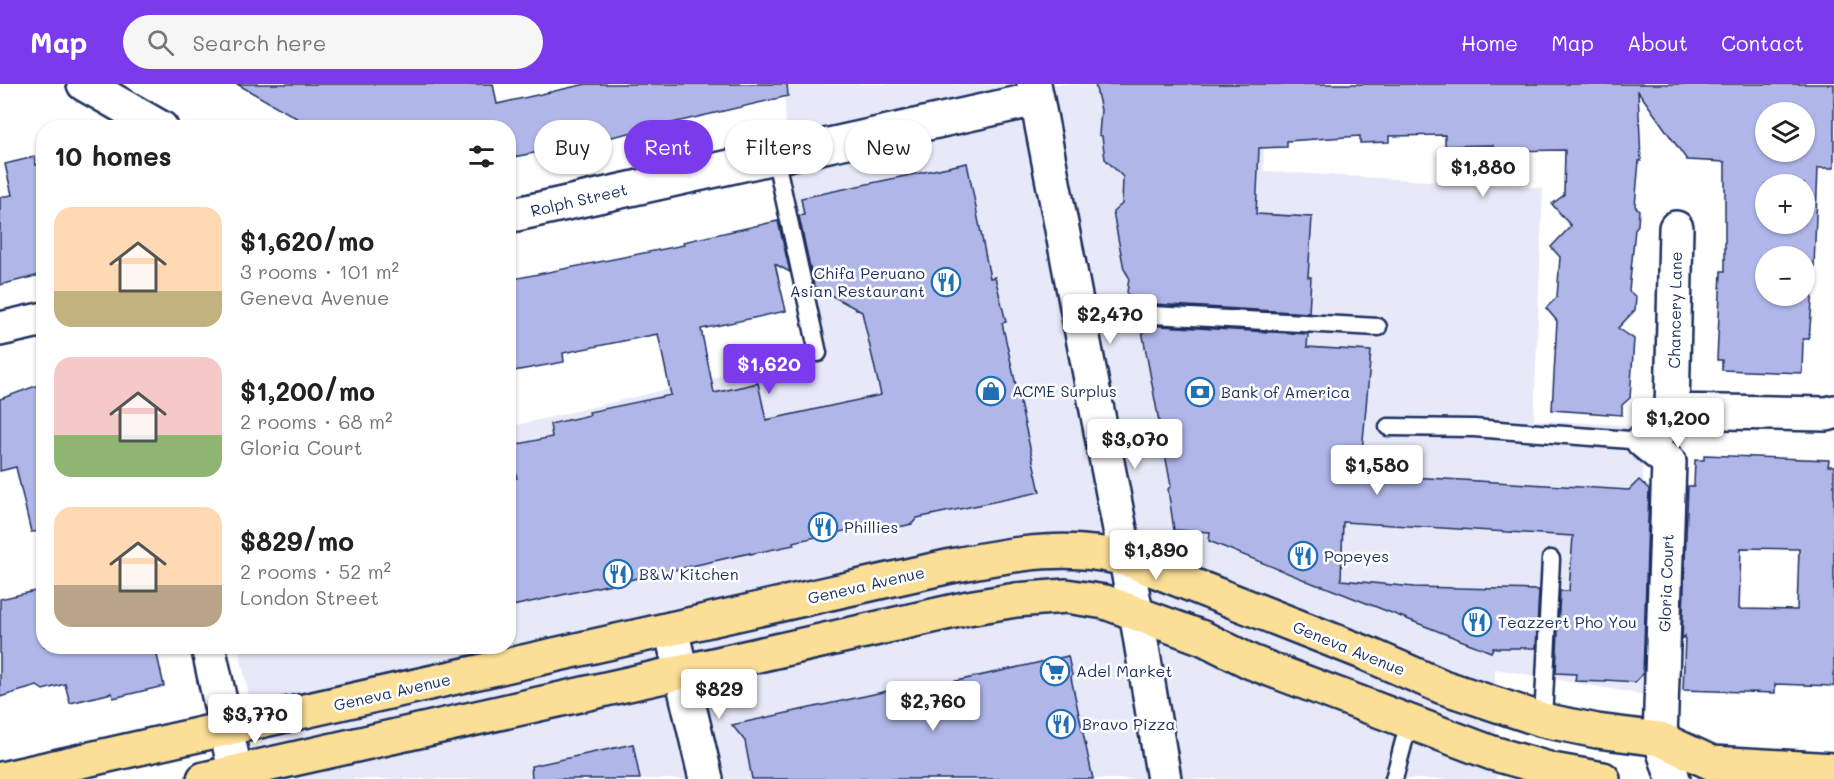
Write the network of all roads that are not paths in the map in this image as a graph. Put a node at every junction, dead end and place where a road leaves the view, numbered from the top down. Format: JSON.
{"nodes":[{"id":1,"x":84,"y":84,"type":"edge"},
{"id":2,"x":1036,"y":91,"type":"edge"},
{"id":3,"x":148,"y":120,"type":"edge"},
{"id":4,"x":833,"y":142,"type":"edge"},
{"id":5,"x":725,"y":167,"type":"edge"},
{"id":6,"x":779,"y":174,"type":"edge"},
{"id":7,"x":516,"y":214,"type":"edge"},
{"id":8,"x":1676,"y":228,"type":"dead end"},
{"id":9,"x":1078,"y":311,"type":"junction"},
{"id":10,"x":36,"y":321,"type":"edge"},
{"id":11,"x":1378,"y":327,"type":"dead end"},
{"id":12,"x":0,"y":329,"type":"edge"},
{"id":13,"x":818,"y":353,"type":"dead end"},
{"id":14,"x":1672,"y":411,"type":"junction"},
{"id":15,"x":1834,"y":412,"type":"edge"},
{"id":16,"x":1388,"y":427,"type":"dead end"},
{"id":17,"x":1643,"y":441,"type":"junction"},
{"id":18,"x":1126,"y":559,"type":"junction"},
{"id":19,"x":1551,"y":559,"type":"dead end"},
{"id":20,"x":1136,"y":612,"type":"junction"},
{"id":21,"x":671,"y":629,"type":"junction"},
{"id":22,"x":210,"y":654,"type":"edge"},
{"id":23,"x":681,"y":672,"type":"junction"},
{"id":24,"x":1543,"y":720,"type":"junction"},
{"id":25,"x":1409,"y":722,"type":"junction"},
{"id":26,"x":226,"y":729,"type":"junction"},
{"id":27,"x":1660,"y":739,"type":"junction"},
{"id":28,"x":1834,"y":770,"type":"edge"},
{"id":29,"x":1701,"y":771,"type":"edge"},
{"id":30,"x":225,"y":777,"type":"edge"},
{"id":31,"x":1,"y":779,"type":"edge"},
{"id":32,"x":706,"y":779,"type":"edge"},
{"id":33,"x":1164,"y":779,"type":"edge"},
{"id":34,"x":1394,"y":779,"type":"edge"},
{"id":35,"x":1603,"y":779,"type":"edge"},
{"id":36,"x":1673,"y":779,"type":"edge"}],
"edges":[{"from":1,"to":3,"type":"street"},
{"from":2,"to":4,"type":"street","name":"Rolph Street"},
{"from":2,"to":9,"type":"street"},
{"from":5,"to":7,"type":"street","name":"Rolph Street"},
{"from":6,"to":13,"type":"lane"},
{"from":8,"to":14,"type":"street","name":"Chancery Lane"},
{"from":9,"to":11,"type":"lane"},
{"from":9,"to":18,"type":"street"},
{"from":10,"to":12,"type":"street"},
{"from":14,"to":15,"type":"street"},
{"from":14,"to":17,"type":"street"},
{"from":16,"to":17,"type":"lane"},
{"from":17,"to":27,"type":"street","name":"Gloria Court"},
{"from":18,"to":20,"type":"street"},
{"from":18,"to":21,"type":"main road","name":"Geneva Avenue"},
{"from":18,"to":24,"type":"main road","name":"Geneva Avenue"},
{"from":19,"to":24,"type":"lane"},
{"from":20,"to":23,"type":"main road"},
{"from":20,"to":25,"type":"main road"},
{"from":20,"to":33,"type":"street"},
{"from":21,"to":23,"type":"street"},
{"from":21,"to":26,"type":"main road","name":"Geneva Avenue"},
{"from":22,"to":26,"type":"street"},
{"from":23,"to":30,"type":"main road"},
{"from":23,"to":32,"type":"street"},
{"from":24,"to":27,"type":"main road","name":"Geneva Avenue"},
{"from":25,"to":34,"type":"lane"},
{"from":25,"to":35,"type":"main road"},
{"from":26,"to":30,"type":"street"},
{"from":26,"to":31,"type":"main road","name":"Geneva Avenue"},
{"from":27,"to":29,"type":"main road","name":"Geneva Avenue"},
{"from":27,"to":36,"type":"street","name":"Gloria Court"},
{"from":28,"to":29,"type":"main road","name":"Geneva Avenue"}]}
